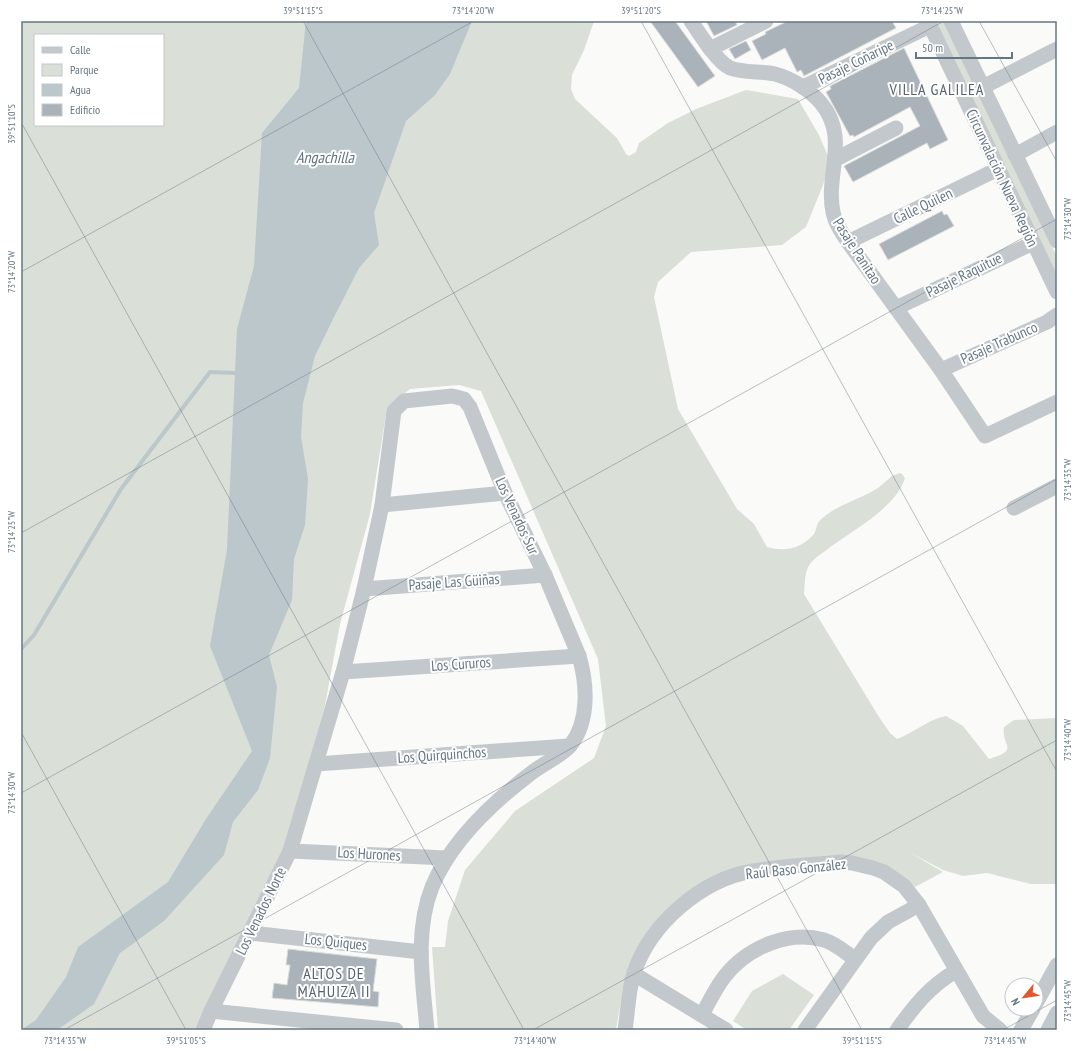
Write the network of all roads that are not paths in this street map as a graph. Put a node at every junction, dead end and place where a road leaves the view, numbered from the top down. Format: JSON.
{"nodes":[{"id":1,"x":691,"y":21,"type":"edge"},
{"id":2,"x":766,"y":21,"type":"edge"},
{"id":3,"x":951,"y":21,"type":"edge"},
{"id":4,"x":929,"y":24,"type":"edge"},
{"id":5,"x":1057,"y":49,"type":"edge"},
{"id":6,"x":710,"y":50,"type":"junction"},
{"id":7,"x":803,"y":87,"type":"junction"},
{"id":8,"x":983,"y":87,"type":"junction"},
{"id":9,"x":896,"y":128,"type":"dead end"},
{"id":10,"x":1057,"y":132,"type":"edge"},
{"id":11,"x":1015,"y":154,"type":"junction"},
{"id":12,"x":836,"y":159,"type":"junction"},
{"id":13,"x":998,"y":169,"type":"junction"},
{"id":14,"x":1053,"y":222,"type":"edge"},
{"id":15,"x":1057,"y":241,"type":"edge"},
{"id":16,"x":848,"y":242,"type":"junction"},
{"id":17,"x":1033,"y":242,"type":"junction"},
{"id":18,"x":1057,"y":292,"type":"edge"},
{"id":19,"x":896,"y":308,"type":"junction"},
{"id":20,"x":1057,"y":315,"type":"edge"},
{"id":21,"x":941,"y":370,"type":"junction"},
{"id":22,"x":1057,"y":402,"type":"edge"},
{"id":23,"x":1057,"y":486,"type":"edge"},
{"id":24,"x":505,"y":493,"type":"junction"},
{"id":25,"x":382,"y":505,"type":"junction"},
{"id":26,"x":1014,"y":508,"type":"dead end"},
{"id":27,"x":545,"y":575,"type":"junction"},
{"id":28,"x":364,"y":589,"type":"junction"},
{"id":29,"x":579,"y":656,"type":"junction"},
{"id":30,"x":343,"y":672,"type":"junction"},
{"id":31,"x":569,"y":746,"type":"junction"},
{"id":32,"x":316,"y":764,"type":"junction"},
{"id":33,"x":307,"y":788,"type":"joint"},
{"id":34,"x":290,"y":851,"type":"junction"},
{"id":35,"x":448,"y":858,"type":"junction"},
{"id":36,"x":919,"y":905,"type":"junction"},
{"id":37,"x":251,"y":933,"type":"junction"},
{"id":38,"x":421,"y":952,"type":"junction"},
{"id":39,"x":855,"y":959,"type":"junction"},
{"id":40,"x":1057,"y":965,"type":"edge"},
{"id":41,"x":956,"y":971,"type":"junction"},
{"id":42,"x":634,"y":974,"type":"junction"},
{"id":43,"x":1044,"y":989,"type":"edge"},
{"id":44,"x":211,"y":1011,"type":"junction"},
{"id":45,"x":1057,"y":1012,"type":"edge"},
{"id":46,"x":702,"y":1015,"type":"junction"},
{"id":47,"x":1028,"y":1017,"type":"edge"},
{"id":48,"x":203,"y":1030,"type":"edge"},
{"id":49,"x":396,"y":1030,"type":"edge"},
{"id":50,"x":427,"y":1030,"type":"edge"},
{"id":51,"x":625,"y":1030,"type":"edge"},
{"id":52,"x":726,"y":1030,"type":"edge"},
{"id":53,"x":805,"y":1030,"type":"edge"},
{"id":54,"x":897,"y":1030,"type":"edge"},
{"id":55,"x":1000,"y":1030,"type":"edge"},
{"id":56,"x":1021,"y":1030,"type":"edge"},
{"id":57,"x":1048,"y":1030,"type":"edge"}],
"edges":[{"from":1,"to":6,"type":"street","name":"Pasaje Panitao"},
{"from":2,"to":6,"type":"street"},
{"from":3,"to":8,"type":"street","name":"Circunvalación Nueva Región"},
{"from":4,"to":7,"type":"street","name":"Pasaje Coñaripe"},
{"from":4,"to":13,"type":"street","name":"Circunvalación Nueva Región"},
{"from":5,"to":8,"type":"street"},
{"from":6,"to":7,"type":"street","name":"Pasaje Panitao"},
{"from":7,"to":12,"type":"street","name":"Pasaje Panitao"},
{"from":8,"to":11,"type":"street","name":"Circunvalación Nueva Región"},
{"from":9,"to":12,"type":"street"},
{"from":10,"to":11,"type":"street"},
{"from":11,"to":14,"type":"street","name":"Circunvalación Nueva Región"},
{"from":12,"to":16,"type":"street","name":"Pasaje Panitao"},
{"from":13,"to":16,"type":"street","name":"Calle Quilen"},
{"from":13,"to":17,"type":"street","name":"Circunvalación Nueva Región"},
{"from":14,"to":15,"type":"street","name":"Circunvalación Nueva Región"},
{"from":16,"to":19,"type":"street","name":"Pasaje Panitao"},
{"from":17,"to":18,"type":"street","name":"Circunvalación Nueva Región"},
{"from":17,"to":19,"type":"street","name":"Pasaje Raquitue"},
{"from":19,"to":21,"type":"street","name":"Pasaje Panitao"},
{"from":20,"to":21,"type":"street","name":"Pasaje Trabunco"},
{"from":21,"to":22,"type":"street","name":"Pasaje Panitao"},
{"from":23,"to":26,"type":"street"},
{"from":24,"to":25,"type":"street"},
{"from":24,"to":25,"type":"street","name":"Los Venados Sur"},
{"from":24,"to":27,"type":"street","name":"Los Venados Sur"},
{"from":25,"to":28,"type":"street","name":"Los Venados Sur"},
{"from":27,"to":28,"type":"street","name":"Pasaje Las Güiñas"},
{"from":27,"to":29,"type":"street","name":"Los Venados Sur"},
{"from":28,"to":30,"type":"street","name":"Los Venados Sur"},
{"from":29,"to":30,"type":"street","name":"Los Cururos"},
{"from":29,"to":31,"type":"street","name":"Los Venados Sur"},
{"from":30,"to":32,"type":"street","name":"Los Venados Sur"},
{"from":31,"to":32,"type":"street","name":"Los Quirquinchos"},
{"from":31,"to":35,"type":"street","name":"Los Venados Sur"},
{"from":32,"to":33,"type":"street","name":"Los Venados Sur"},
{"from":33,"to":34,"type":"street","name":"Los Venados Norte"},
{"from":34,"to":35,"type":"street","name":"Los Hurones"},
{"from":34,"to":37,"type":"street","name":"Los Venados Norte"},
{"from":35,"to":38,"type":"street","name":"Los Venados Sur"},
{"from":36,"to":39,"type":"street"},
{"from":36,"to":41,"type":"street","name":"Raúl Baso González"},
{"from":36,"to":42,"type":"street","name":"Raúl Baso González"},
{"from":37,"to":38,"type":"street","name":"Los Quiques"},
{"from":37,"to":44,"type":"street","name":"Los Venados Norte"},
{"from":38,"to":50,"type":"street","name":"Los Venados Sur"},
{"from":39,"to":46,"type":"street"},
{"from":39,"to":53,"type":"street"},
{"from":40,"to":43,"type":"street"},
{"from":41,"to":54,"type":"street"},
{"from":41,"to":55,"type":"street","name":"Raúl Baso González"},
{"from":42,"to":46,"type":"street"},
{"from":42,"to":51,"type":"street","name":"Raúl Baso González"},
{"from":44,"to":48,"type":"street","name":"Los Venados Norte"},
{"from":44,"to":49,"type":"street"},
{"from":45,"to":57,"type":"street"},
{"from":46,"to":52,"type":"street"},
{"from":47,"to":56,"type":"street"}]}
